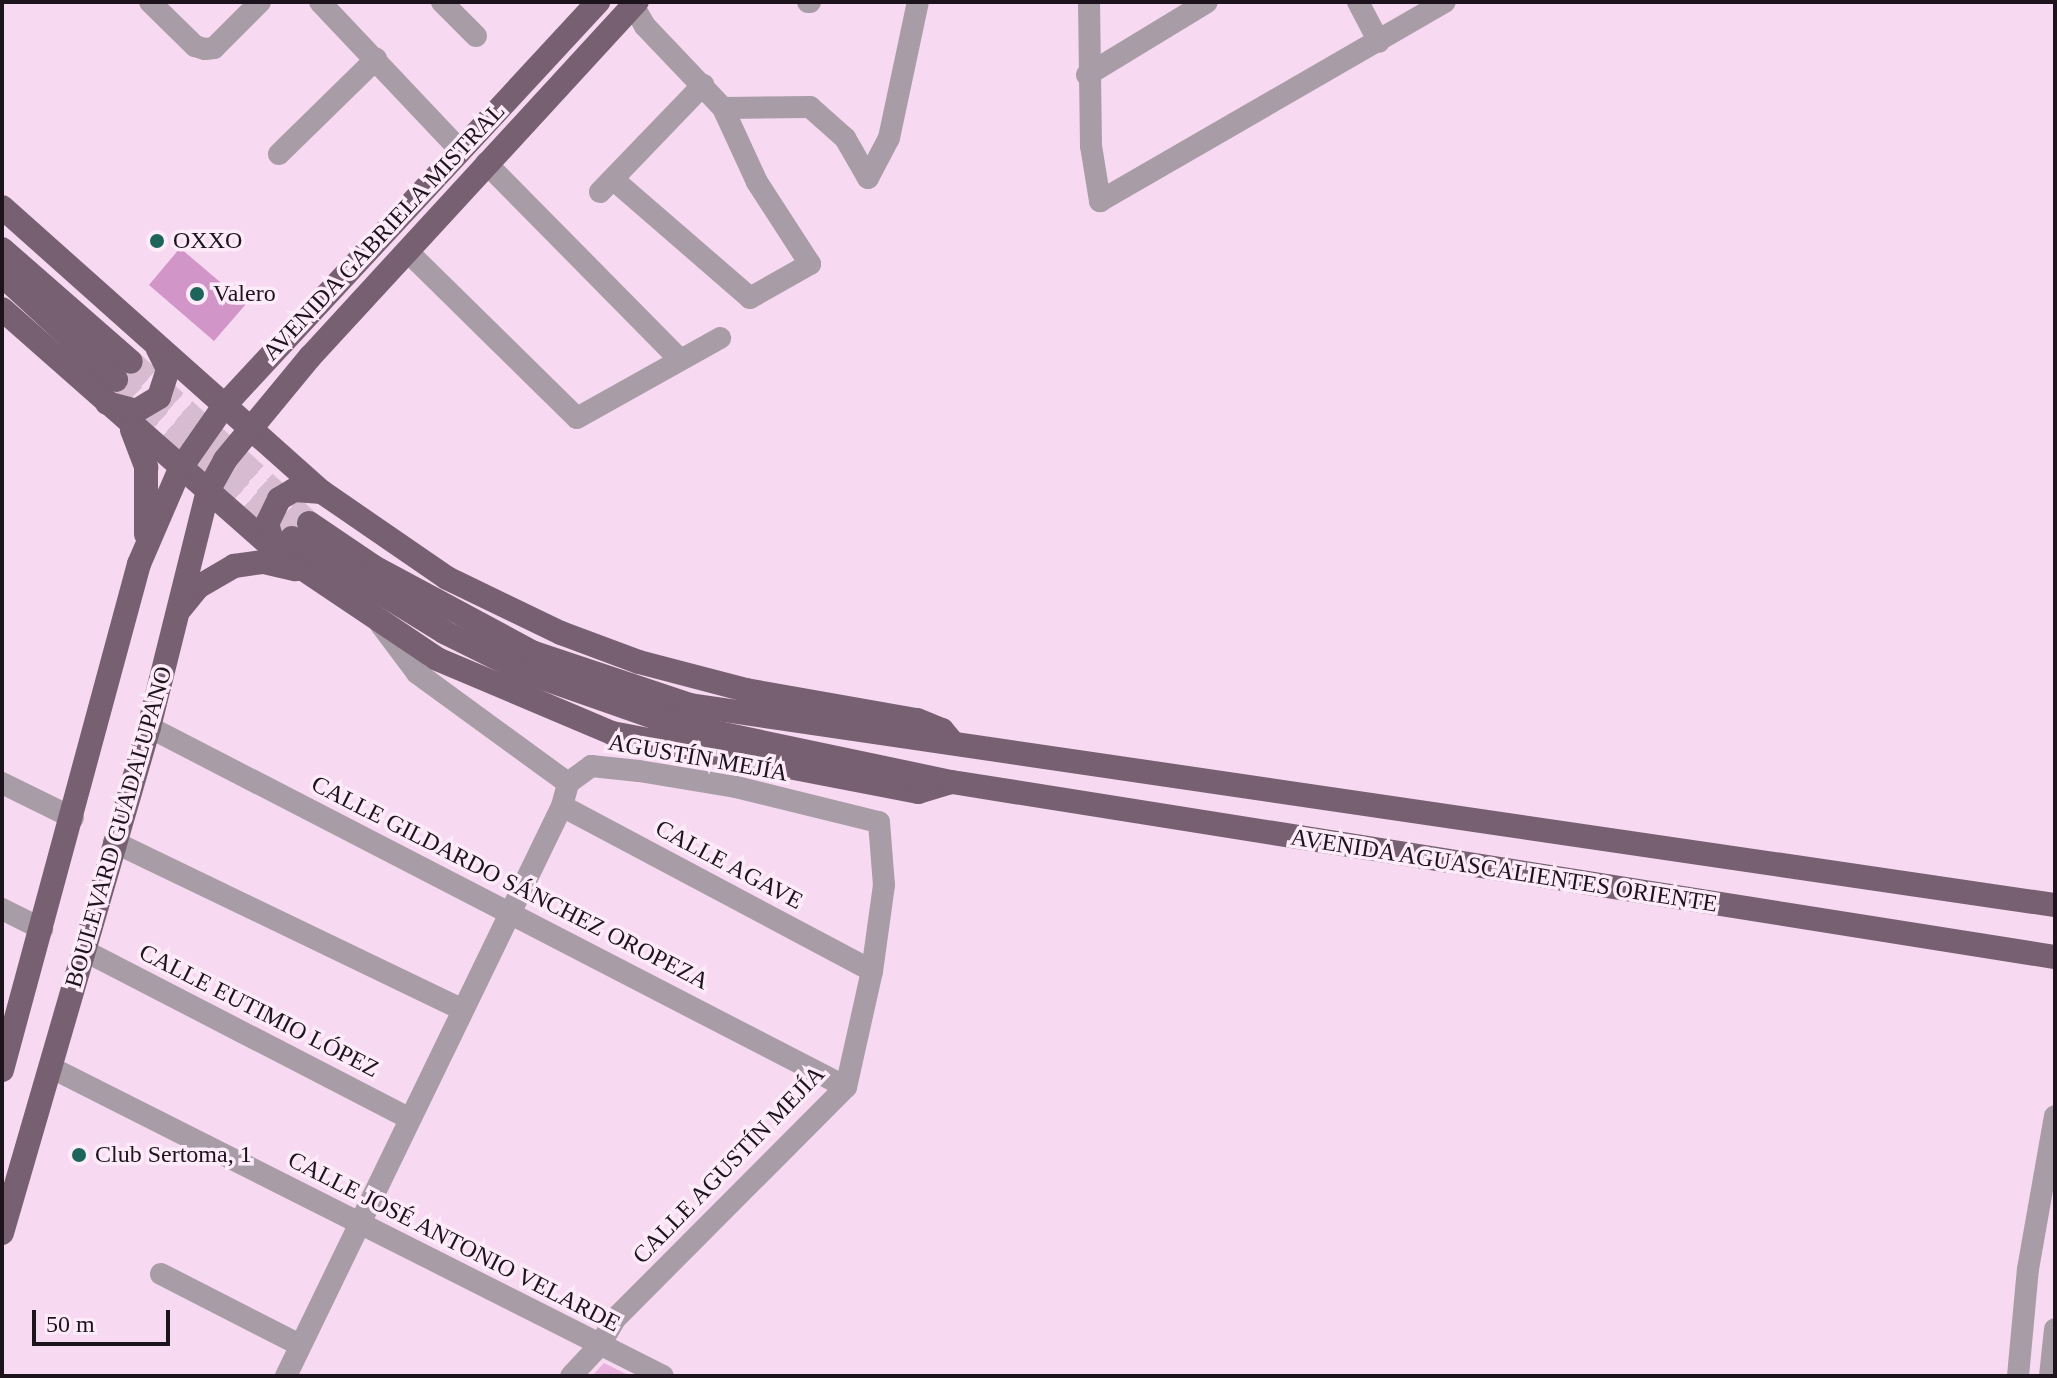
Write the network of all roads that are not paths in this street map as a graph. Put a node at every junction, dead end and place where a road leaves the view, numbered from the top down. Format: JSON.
{"nodes":[{"id":1,"x":150,"y":2,"type":"edge"},
{"id":2,"x":260,"y":2,"type":"edge"},
{"id":3,"x":320,"y":2,"type":"edge"},
{"id":4,"x":598,"y":2,"type":"edge"},
{"id":5,"x":918,"y":2,"type":"edge"},
{"id":6,"x":1089,"y":2,"type":"edge"},
{"id":7,"x":1207,"y":2,"type":"edge"},
{"id":8,"x":1358,"y":2,"type":"edge"},
{"id":9,"x":1445,"y":2,"type":"edge"},
{"id":10,"x":445,"y":3,"type":"edge"},
{"id":11,"x":634,"y":3,"type":"edge"},
{"id":12,"x":476,"y":36,"type":"dead end"},
{"id":13,"x":1379,"y":42,"type":"junction"},
{"id":14,"x":376,"y":59,"type":"junction"},
{"id":15,"x":1087,"y":75,"type":"junction"},
{"id":16,"x":703,"y":85,"type":"junction"},
{"id":17,"x":723,"y":108,"type":"junction"},
{"id":18,"x":459,"y":149,"type":"junction"},
{"id":19,"x":279,"y":154,"type":"dead end"},
{"id":20,"x":486,"y":163,"type":"junction"},
{"id":21,"x":2,"y":207,"type":"edge"},
{"id":22,"x":2,"y":249,"type":"edge"},
{"id":23,"x":407,"y":251,"type":"junction"},
{"id":24,"x":2,"y":275,"type":"edge"},
{"id":25,"x":2,"y":309,"type":"edge"},
{"id":26,"x":720,"y":338,"type":"dead end"},
{"id":27,"x":155,"y":345,"type":"junction"},
{"id":28,"x":680,"y":360,"type":"junction"},
{"id":29,"x":105,"y":402,"type":"junction"},
{"id":30,"x":224,"y":406,"type":"junction"},
{"id":31,"x":131,"y":428,"type":"junction"},
{"id":32,"x":251,"y":430,"type":"junction"},
{"id":33,"x":180,"y":469,"type":"junction"},
{"id":34,"x":208,"y":491,"type":"junction"},
{"id":35,"x":322,"y":492,"type":"junction"},
{"id":36,"x":292,"y":537,"type":"junction"},
{"id":37,"x":146,"y":546,"type":"junction"},
{"id":38,"x":307,"y":575,"type":"junction"},
{"id":39,"x":175,"y":621,"type":"junction"},
{"id":40,"x":380,"y":624,"type":"junction"},
{"id":41,"x":149,"y":727,"type":"junction"},
{"id":42,"x":954,"y":745,"type":"junction"},
{"id":43,"x":952,"y":782,"type":"junction"},
{"id":44,"x":2,"y":783,"type":"edge"},
{"id":45,"x":568,"y":783,"type":"junction"},
{"id":46,"x":562,"y":806,"type":"junction"},
{"id":47,"x":73,"y":818,"type":"junction"},
{"id":48,"x":879,"y":822,"type":"joint"},
{"id":49,"x":114,"y":842,"type":"junction"},
{"id":50,"x":2055,"y":905,"type":"edge"},
{"id":51,"x":2,"y":909,"type":"edge"},
{"id":52,"x":510,"y":909,"type":"junction"},
{"id":53,"x":42,"y":929,"type":"junction"},
{"id":54,"x":85,"y":951,"type":"junction"},
{"id":55,"x":2055,"y":957,"type":"edge"},
{"id":56,"x":872,"y":971,"type":"junction"},
{"id":57,"x":461,"y":1009,"type":"junction"},
{"id":58,"x":4,"y":1055,"type":"edge"},
{"id":59,"x":50,"y":1067,"type":"junction"},
{"id":60,"x":846,"y":1087,"type":"junction"},
{"id":61,"x":2055,"y":1116,"type":"edge"},
{"id":62,"x":409,"y":1118,"type":"junction"},
{"id":63,"x":358,"y":1223,"type":"junction"},
{"id":64,"x":2,"y":1233,"type":"edge"},
{"id":65,"x":161,"y":1274,"type":"dead end"},
{"id":66,"x":2055,"y":1329,"type":"edge"},
{"id":67,"x":300,"y":1345,"type":"junction"},
{"id":68,"x":600,"y":1345,"type":"junction"},
{"id":69,"x":286,"y":1376,"type":"edge"},
{"id":70,"x":571,"y":1376,"type":"edge"},
{"id":71,"x":663,"y":1376,"type":"edge"},
{"id":72,"x":2018,"y":1376,"type":"edge"},
{"id":73,"x":2050,"y":1376,"type":"edge"}],
"edges":[{"from":1,"to":2,"type":"street"},
{"from":3,"to":14,"type":"street"},
{"from":4,"to":18,"type":"main road","name":"AVENIDA GABRIELA MISTRAL"},
{"from":5,"to":17,"type":"street"},
{"from":6,"to":15,"type":"street"},
{"from":7,"to":15,"type":"street"},
{"from":8,"to":13,"type":"street"},
{"from":9,"to":13,"type":"street"},
{"from":10,"to":12,"type":"street"},
{"from":11,"to":16,"type":"street"},
{"from":11,"to":20,"type":"main road","name":"AVENIDA GABRIELA MISTRAL"},
{"from":13,"to":15,"type":"street"},
{"from":14,"to":18,"type":"street"},
{"from":14,"to":19,"type":"street"},
{"from":16,"to":17,"type":"street"},
{"from":16,"to":17,"type":"street"},
{"from":18,"to":30,"type":"main road","name":"AVENIDA GABRIELA MISTRAL"},
{"from":20,"to":23,"type":"main road","name":"AVENIDA GABRIELA MISTRAL"},
{"from":20,"to":28,"type":"street"},
{"from":21,"to":27,"type":"main road","name":"AVENIDA AGUASCALIENTES ORIENTE"},
{"from":22,"to":24,"type":"main road"},
{"from":23,"to":28,"type":"street"},
{"from":23,"to":32,"type":"main road","name":"AVENIDA GABRIELA MISTRAL"},
{"from":25,"to":29,"type":"main road","name":"AVENIDA AGUASCALIENTES ORIENTE"},
{"from":26,"to":28,"type":"street"},
{"from":27,"to":29,"type":"main road"},
{"from":27,"to":30,"type":"main road","name":"AVENIDA AGUASCALIENTES ORIENTE"},
{"from":29,"to":31,"type":"main road","name":"AVENIDA AGUASCALIENTES ORIENTE"},
{"from":30,"to":32,"type":"main road","name":"AVENIDA AGUASCALIENTES ORIENTE"},
{"from":30,"to":33,"type":"main road","name":"AVENIDA GABRIELA MISTRAL"},
{"from":31,"to":33,"type":"main road","name":"AVENIDA AGUASCALIENTES ORIENTE"},
{"from":31,"to":37,"type":"main road"},
{"from":32,"to":34,"type":"main road","name":"BOULEVARD GUADALUPANO"},
{"from":32,"to":35,"type":"main road","name":"AVENIDA AGUASCALIENTES ORIENTE"},
{"from":33,"to":34,"type":"main road","name":"AVENIDA AGUASCALIENTES ORIENTE"},
{"from":33,"to":37,"type":"main road","name":"BOULEVARD GUADALUPANO"},
{"from":34,"to":36,"type":"main road","name":"AVENIDA AGUASCALIENTES ORIENTE"},
{"from":34,"to":39,"type":"main road","name":"BOULEVARD GUADALUPANO"},
{"from":35,"to":36,"type":"main road"},
{"from":35,"to":42,"type":"main road","name":"AVENIDA AGUASCALIENTES ORIENTE"},
{"from":36,"to":38,"type":"main road","name":"AVENIDA AGUASCALIENTES ORIENTE"},
{"from":36,"to":42,"type":"main road","name":"AVENIDA AGUASCALIENTES ORIENTE"},
{"from":36,"to":43,"type":"main road","name":"AVENIDA AGUASCALIENTES ORIENTE"},
{"from":37,"to":47,"type":"main road","name":"BOULEVARD GUADALUPANO"},
{"from":38,"to":39,"type":"main road"},
{"from":38,"to":40,"type":"main road","name":"AVENIDA AGUASCALIENTES ORIENTE"},
{"from":39,"to":41,"type":"main road","name":"BOULEVARD GUADALUPANO"},
{"from":40,"to":43,"type":"main road","name":"AVENIDA AGUASCALIENTES ORIENTE"},
{"from":40,"to":45,"type":"street"},
{"from":41,"to":49,"type":"main road","name":"BOULEVARD GUADALUPANO"},
{"from":41,"to":52,"type":"street","name":"CALLE GILDARDO SÁNCHEZ OROPEZA"},
{"from":42,"to":50,"type":"main road","name":"AVENIDA AGUASCALIENTES ORIENTE"},
{"from":43,"to":55,"type":"main road","name":"AVENIDA AGUASCALIENTES ORIENTE"},
{"from":44,"to":47,"type":"street"},
{"from":45,"to":46,"type":"street"},
{"from":45,"to":48,"type":"street","name":"AGUSTÍN MEJÍA"},
{"from":46,"to":52,"type":"street"},
{"from":46,"to":56,"type":"street","name":"CALLE AGAVE"},
{"from":47,"to":53,"type":"main road","name":"BOULEVARD GUADALUPANO"},
{"from":48,"to":56,"type":"street","name":"CALLE AGUSTÍN MEJÍA"},
{"from":49,"to":54,"type":"main road","name":"BOULEVARD GUADALUPANO"},
{"from":49,"to":57,"type":"street"},
{"from":51,"to":53,"type":"street"},
{"from":52,"to":57,"type":"street"},
{"from":52,"to":60,"type":"street","name":"CALLE GILDARDO SÁNCHEZ OROPEZA"},
{"from":53,"to":58,"type":"main road","name":"BOULEVARD GUADALUPANO"},
{"from":54,"to":59,"type":"main road","name":"BOULEVARD GUADALUPANO"},
{"from":54,"to":62,"type":"street","name":"CALLE EUTIMIO LÓPEZ"},
{"from":56,"to":60,"type":"street","name":"CALLE AGUSTÍN MEJÍA"},
{"from":57,"to":62,"type":"street"},
{"from":59,"to":63,"type":"street","name":"CALLE JOSÉ ANTONIO VELARDE"},
{"from":59,"to":64,"type":"main road","name":"BOULEVARD GUADALUPANO"},
{"from":60,"to":68,"type":"street","name":"CALLE AGUSTÍN MEJÍA"},
{"from":61,"to":72,"type":"street"},
{"from":62,"to":63,"type":"street"},
{"from":63,"to":67,"type":"street"},
{"from":63,"to":68,"type":"street","name":"CALLE JOSÉ ANTONIO VELARDE"},
{"from":65,"to":67,"type":"street"},
{"from":66,"to":73,"type":"street"},
{"from":67,"to":69,"type":"street"},
{"from":68,"to":70,"type":"street","name":"CALLE AGUSTÍN MEJÍA"},
{"from":68,"to":71,"type":"street","name":"CALLE JOSÉ ANTONIO VELARDE"}]}
